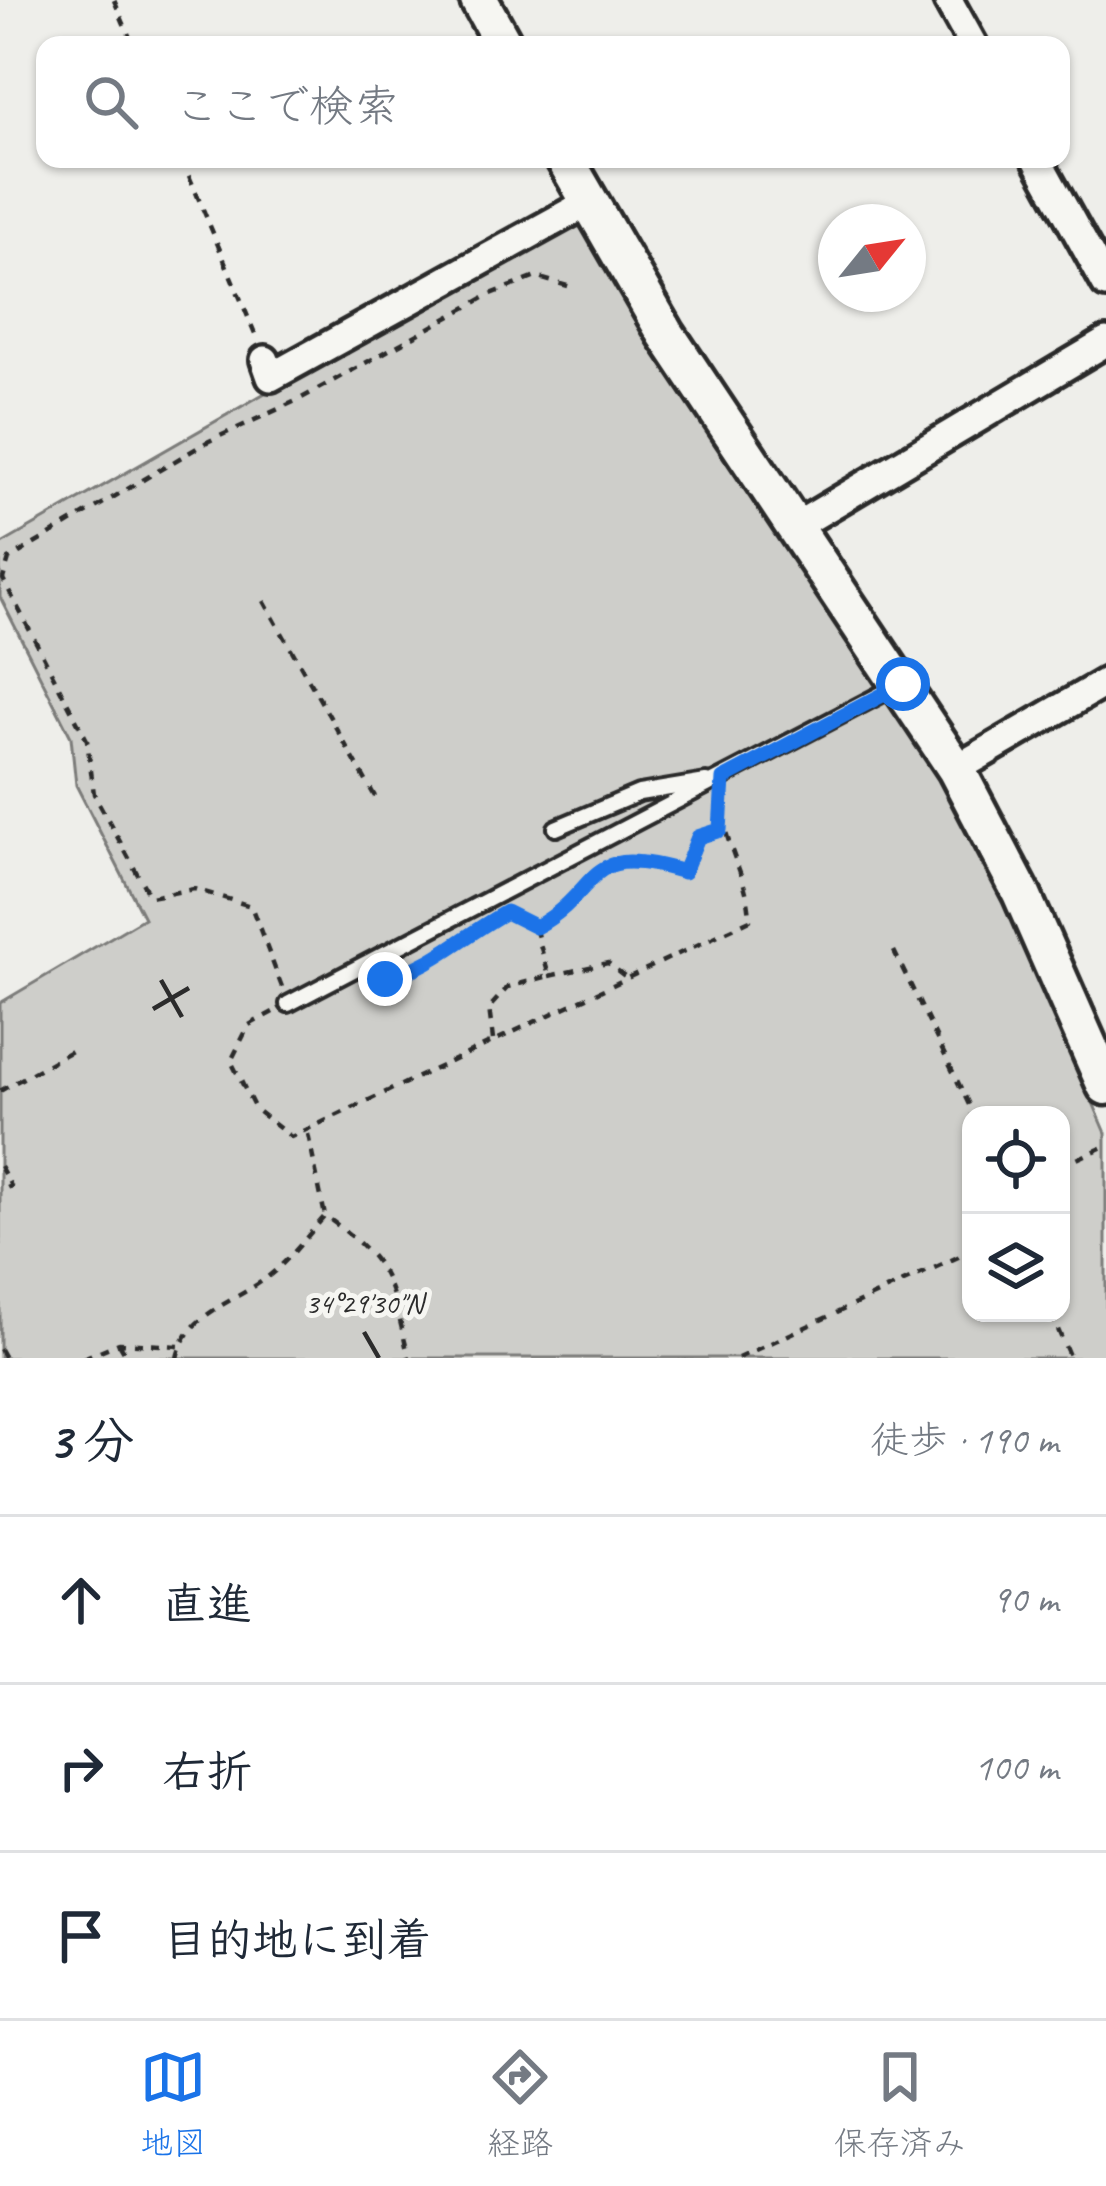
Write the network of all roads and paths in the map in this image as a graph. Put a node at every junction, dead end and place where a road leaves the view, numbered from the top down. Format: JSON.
{"nodes":[{"id":1,"x":114,"y":0,"type":"edge"},
{"id":2,"x":479,"y":0,"type":"edge"},
{"id":3,"x":948,"y":0,"type":"edge"},
{"id":4,"x":130,"y":36,"type":"edge"},
{"id":5,"x":498,"y":36,"type":"edge"},
{"id":6,"x":969,"y":36,"type":"edge"},
{"id":7,"x":186,"y":168,"type":"edge"},
{"id":8,"x":570,"y":168,"type":"edge"},
{"id":9,"x":1041,"y":168,"type":"edge"},
{"id":10,"x":589,"y":202,"type":"junction"},
{"id":11,"x":1106,"y":284,"type":"edge"},
{"id":12,"x":571,"y":287,"type":"dead end"},
{"id":13,"x":1106,"y":342,"type":"edge"},
{"id":14,"x":266,"y":360,"type":"joint"},
{"id":15,"x":793,"y":528,"type":"junction"},
{"id":16,"x":264,"y":601,"type":"dead end"},
{"id":17,"x":1106,"y":682,"type":"edge"},
{"id":18,"x":903,"y":684,"type":"junction"},
{"id":19,"x":956,"y":769,"type":"junction"},
{"id":20,"x":723,"y":779,"type":"junction"},
{"id":21,"x":378,"y":802,"type":"dead end"},
{"id":22,"x":556,"y":828,"type":"dead end"},
{"id":23,"x":720,"y":830,"type":"junction"},
{"id":24,"x":490,"y":921,"type":"dead end"},
{"id":25,"x":536,"y":927,"type":"junction"},
{"id":26,"x":456,"y":939,"type":"dead end"},
{"id":27,"x":894,"y":951,"type":"dead end"},
{"id":28,"x":549,"y":976,"type":"junction"},
{"id":29,"x":627,"y":978,"type":"junction"},
{"id":30,"x":331,"y":981,"type":"junction"},
{"id":31,"x":288,"y":1004,"type":"junction"},
{"id":32,"x":493,"y":1040,"type":"junction"},
{"id":33,"x":78,"y":1047,"type":"dead end"},
{"id":34,"x":1106,"y":1086,"type":"edge"},
{"id":35,"x":0,"y":1091,"type":"edge"},
{"id":36,"x":970,"y":1106,"type":"edge"},
{"id":37,"x":308,"y":1133,"type":"junction"},
{"id":38,"x":1106,"y":1146,"type":"edge"},
{"id":39,"x":1070,"y":1162,"type":"edge"},
{"id":40,"x":0,"y":1166,"type":"edge"},
{"id":41,"x":0,"y":1192,"type":"edge"},
{"id":42,"x":325,"y":1216,"type":"junction"},
{"id":43,"x":962,"y":1255,"type":"edge"},
{"id":44,"x":1055,"y":1322,"type":"edge"},
{"id":45,"x":119,"y":1343,"type":"junction"},
{"id":46,"x":180,"y":1346,"type":"junction"},
{"id":47,"x":0,"y":1349,"type":"edge"},
{"id":48,"x":5,"y":1358,"type":"edge"},
{"id":49,"x":83,"y":1358,"type":"edge"},
{"id":50,"x":128,"y":1358,"type":"edge"},
{"id":51,"x":177,"y":1358,"type":"edge"},
{"id":52,"x":409,"y":1358,"type":"edge"},
{"id":53,"x":738,"y":1358,"type":"edge"},
{"id":54,"x":1070,"y":1358,"type":"edge"}],
"edges":[{"from":1,"to":4,"type":"path"},
{"from":2,"to":5,"type":"street"},
{"from":3,"to":6,"type":"street"},
{"from":7,"to":14,"type":"path"},
{"from":8,"to":10,"type":"street"},
{"from":9,"to":11,"type":"street"},
{"from":10,"to":14,"type":"street"},
{"from":10,"to":15,"type":"street"},
{"from":12,"to":31,"type":"path"},
{"from":13,"to":15,"type":"street"},
{"from":15,"to":18,"type":"street"},
{"from":16,"to":21,"type":"path"},
{"from":17,"to":19,"type":"street"},
{"from":18,"to":19,"type":"street"},
{"from":18,"to":20,"type":"lane"},
{"from":19,"to":34,"type":"street"},
{"from":20,"to":22,"type":"lane"},
{"from":20,"to":23,"type":"path"},
{"from":20,"to":30,"type":"lane"},
{"from":23,"to":25,"type":"path"},
{"from":23,"to":29,"type":"path"},
{"from":24,"to":25,"type":"path"},
{"from":25,"to":28,"type":"path"},
{"from":26,"to":30,"type":"path"},
{"from":27,"to":36,"type":"path"},
{"from":28,"to":29,"type":"path"},
{"from":28,"to":32,"type":"path"},
{"from":29,"to":32,"type":"path"},
{"from":30,"to":31,"type":"lane"},
{"from":31,"to":37,"type":"path"},
{"from":32,"to":37,"type":"path"},
{"from":33,"to":35,"type":"path"},
{"from":37,"to":42,"type":"path"},
{"from":38,"to":39,"type":"path"},
{"from":40,"to":41,"type":"path"},
{"from":42,"to":46,"type":"path"},
{"from":42,"to":52,"type":"path"},
{"from":43,"to":53,"type":"path"},
{"from":44,"to":54,"type":"path"},
{"from":45,"to":46,"type":"path"},
{"from":45,"to":49,"type":"path"},
{"from":45,"to":50,"type":"path"},
{"from":46,"to":51,"type":"path"},
{"from":47,"to":48,"type":"path"}]}
